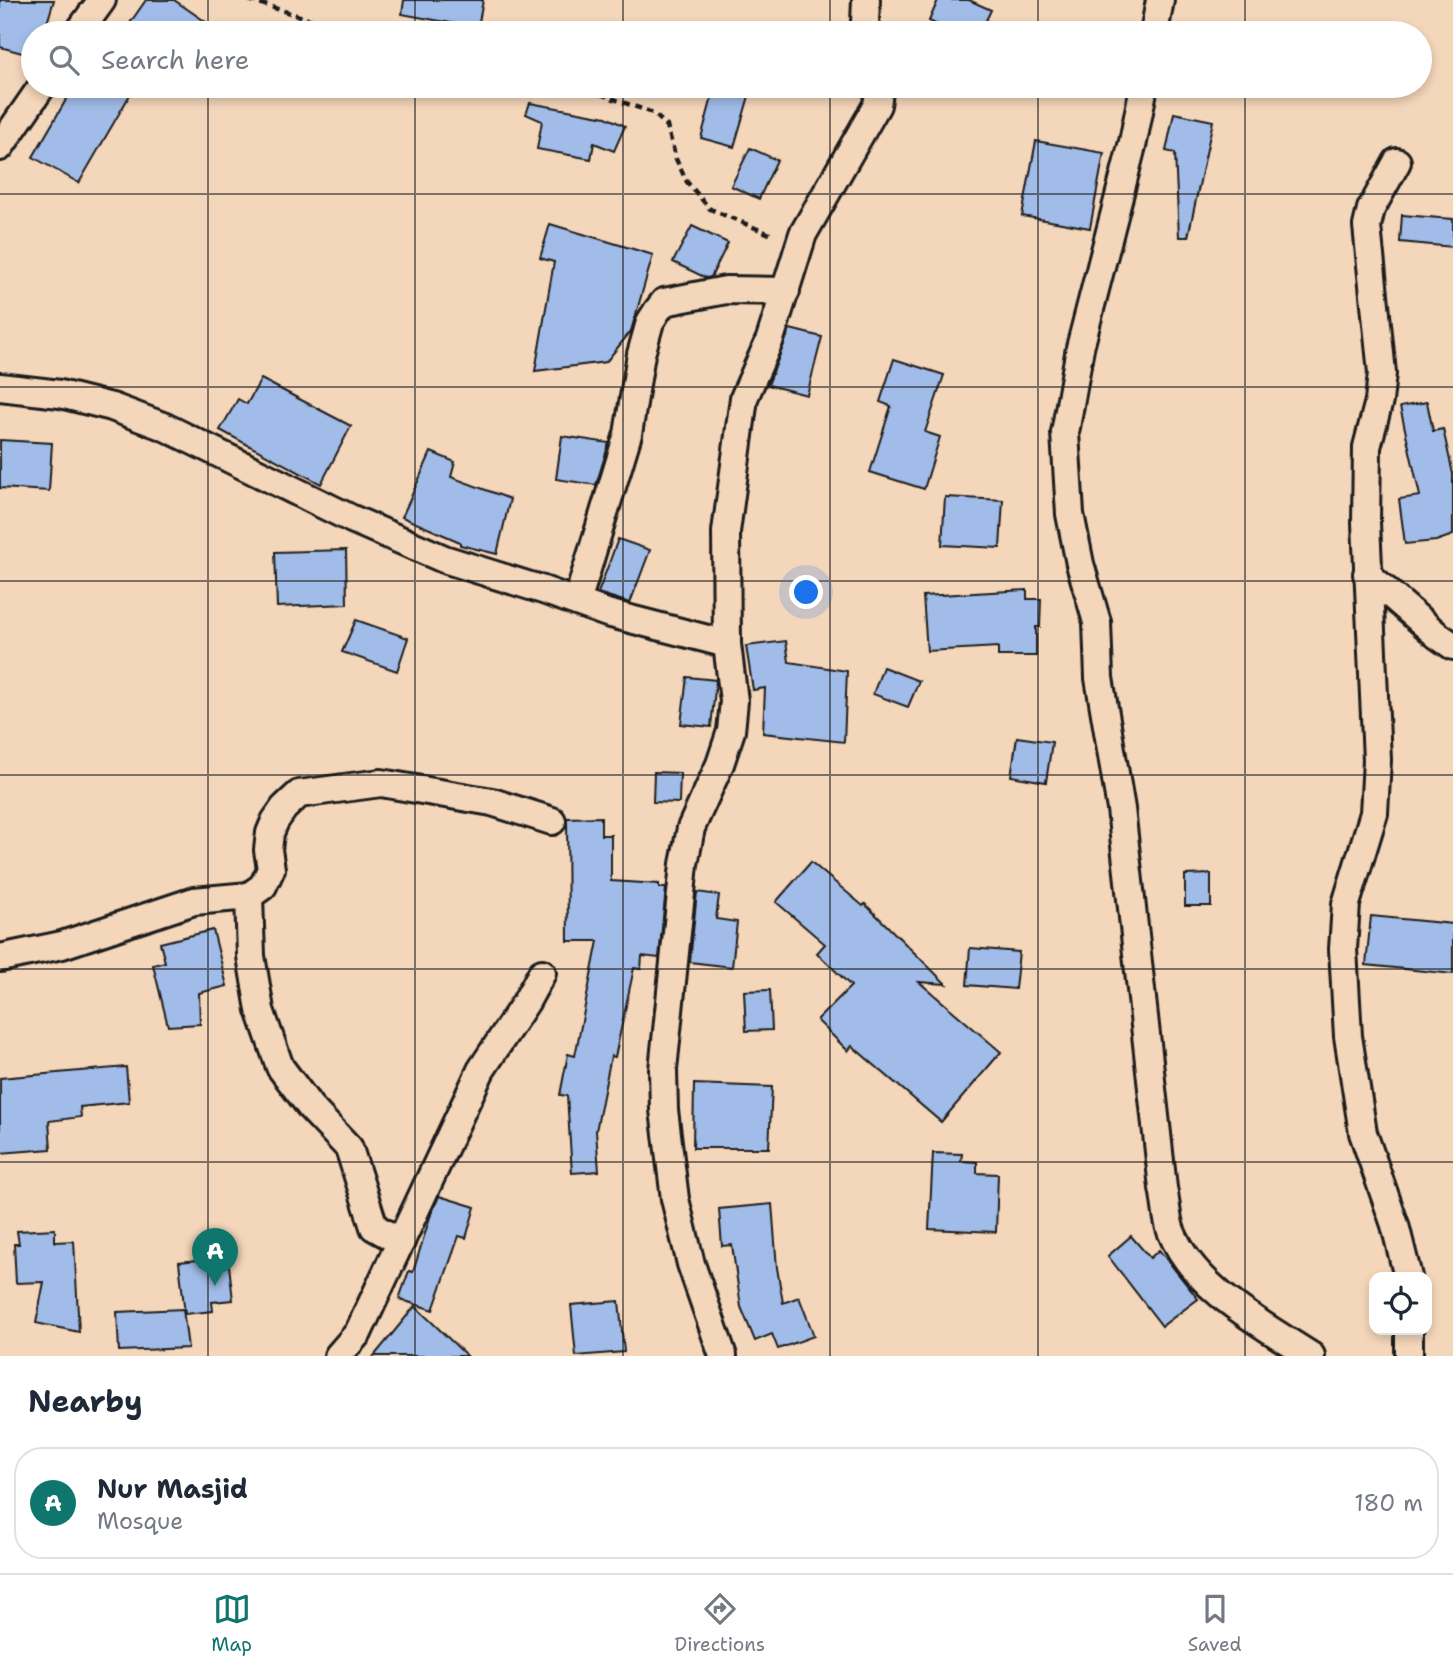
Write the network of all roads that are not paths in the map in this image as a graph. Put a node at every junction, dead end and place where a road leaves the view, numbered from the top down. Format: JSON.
{"nodes":[{"id":1,"x":103,"y":0,"type":"edge"},
{"id":2,"x":866,"y":0,"type":"edge"},
{"id":3,"x":1160,"y":0,"type":"edge"},
{"id":4,"x":87,"y":21,"type":"edge"},
{"id":5,"x":865,"y":21,"type":"edge"},
{"id":6,"x":1156,"y":21,"type":"edge"},
{"id":7,"x":34,"y":98,"type":"edge"},
{"id":8,"x":878,"y":98,"type":"edge"},
{"id":9,"x":1142,"y":98,"type":"edge"},
{"id":10,"x":0,"y":147,"type":"edge"},
{"id":11,"x":1397,"y":162,"type":"dead end"},
{"id":12,"x":786,"y":291,"type":"junction"},
{"id":13,"x":0,"y":387,"type":"edge"},
{"id":14,"x":1367,"y":574,"type":"junction"},
{"id":15,"x":577,"y":602,"type":"junction"},
{"id":16,"x":727,"y":644,"type":"junction"},
{"id":17,"x":1453,"y":646,"type":"edge"},
{"id":18,"x":552,"y":821,"type":"dead end"},
{"id":19,"x":249,"y":895,"type":"junction"},
{"id":20,"x":0,"y":958,"type":"edge"},
{"id":21,"x":541,"y":973,"type":"dead end"},
{"id":22,"x":401,"y":1242,"type":"junction"},
{"id":23,"x":1407,"y":1272,"type":"edge"},
{"id":24,"x":1409,"y":1335,"type":"edge"},
{"id":25,"x":1293,"y":1352,"type":"edge"},
{"id":26,"x":338,"y":1356,"type":"edge"},
{"id":27,"x":723,"y":1356,"type":"edge"},
{"id":28,"x":1409,"y":1356,"type":"edge"}],
"edges":[{"from":1,"to":4,"type":"street"},
{"from":2,"to":5,"type":"street"},
{"from":3,"to":6,"type":"street"},
{"from":7,"to":10,"type":"street"},
{"from":8,"to":12,"type":"street"},
{"from":9,"to":25,"type":"street"},
{"from":11,"to":14,"type":"street"},
{"from":12,"to":15,"type":"street"},
{"from":12,"to":16,"type":"street"},
{"from":13,"to":15,"type":"street"},
{"from":14,"to":17,"type":"street"},
{"from":14,"to":23,"type":"street"},
{"from":15,"to":16,"type":"street"},
{"from":16,"to":27,"type":"street"},
{"from":18,"to":19,"type":"street"},
{"from":19,"to":20,"type":"street"},
{"from":19,"to":22,"type":"street"},
{"from":21,"to":22,"type":"street"},
{"from":22,"to":26,"type":"street"},
{"from":24,"to":28,"type":"street"}]}
